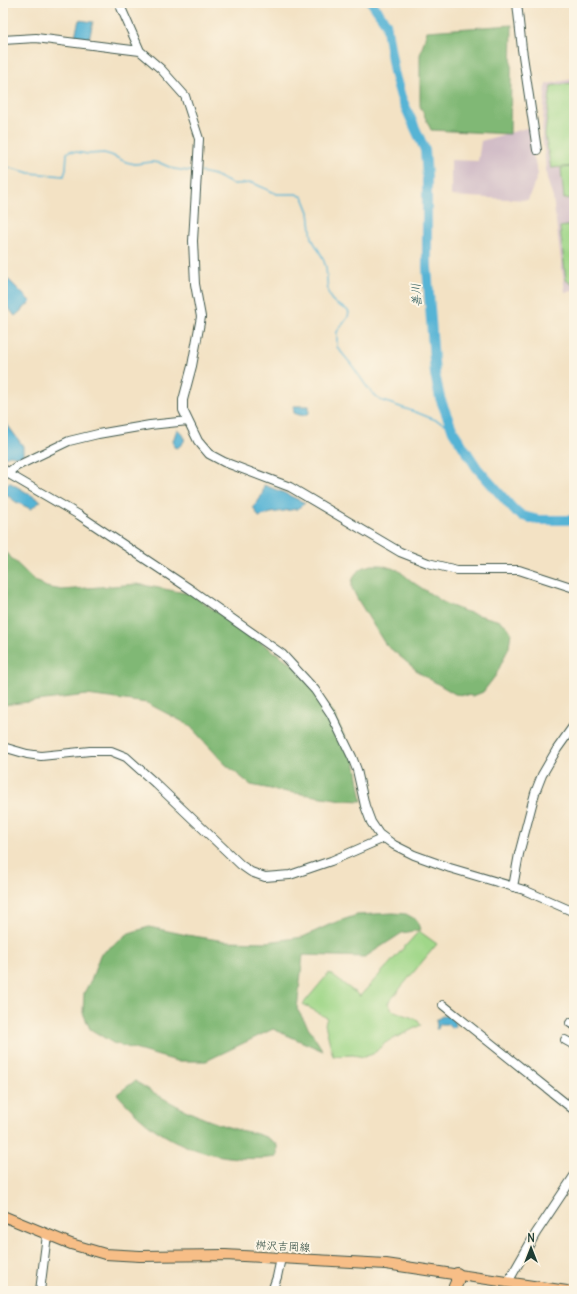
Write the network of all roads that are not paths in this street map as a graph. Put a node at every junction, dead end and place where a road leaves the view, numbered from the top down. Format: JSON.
{"nodes":[{"id":1,"x":119,"y":3,"type":"edge"},
{"id":2,"x":517,"y":3,"type":"edge"},
{"id":3,"x":3,"y":40,"type":"edge"},
{"id":4,"x":140,"y":51,"type":"junction"},
{"id":5,"x":537,"y":150,"type":"dead end"},
{"id":6,"x":188,"y":421,"type":"junction"},
{"id":7,"x":4,"y":473,"type":"edge"},
{"id":8,"x":574,"y":588,"type":"edge"},
{"id":9,"x":574,"y":725,"type":"edge"},
{"id":10,"x":3,"y":747,"type":"edge"},
{"id":11,"x":384,"y":838,"type":"junction"},
{"id":12,"x":513,"y":887,"type":"junction"},
{"id":13,"x":574,"y":912,"type":"edge"},
{"id":14,"x":443,"y":1005,"type":"dead end"},
{"id":15,"x":565,"y":1040,"type":"dead end"},
{"id":16,"x":574,"y":1044,"type":"edge"},
{"id":17,"x":574,"y":1097,"type":"edge"},
{"id":18,"x":572,"y":1108,"type":"edge"},
{"id":19,"x":574,"y":1176,"type":"edge"},
{"id":20,"x":565,"y":1190,"type":"junction"},
{"id":21,"x":574,"y":1190,"type":"edge"},
{"id":22,"x":3,"y":1216,"type":"edge"},
{"id":23,"x":47,"y":1234,"type":"junction"},
{"id":24,"x":281,"y":1258,"type":"junction"},
{"id":25,"x":508,"y":1282,"type":"junction"},
{"id":26,"x":457,"y":1285,"type":"edge"},
{"id":27,"x":40,"y":1291,"type":"edge"},
{"id":28,"x":272,"y":1291,"type":"edge"},
{"id":29,"x":567,"y":1291,"type":"edge"}],
"edges":[{"from":1,"to":4,"type":"street"},
{"from":2,"to":5,"type":"street"},
{"from":3,"to":4,"type":"street"},
{"from":4,"to":6,"type":"street"},
{"from":6,"to":7,"type":"street"},
{"from":6,"to":8,"type":"street"},
{"from":7,"to":11,"type":"street"},
{"from":9,"to":12,"type":"street"},
{"from":10,"to":11,"type":"street"},
{"from":11,"to":12,"type":"street"},
{"from":12,"to":13,"type":"street"},
{"from":14,"to":18,"type":"street"},
{"from":15,"to":16,"type":"street"},
{"from":17,"to":18,"type":"street"},
{"from":19,"to":20,"type":"street"},
{"from":20,"to":21,"type":"street"},
{"from":20,"to":25,"type":"street"},
{"from":22,"to":23,"type":"main road","name":"桝沢吉岡線"},
{"from":23,"to":24,"type":"main road","name":"桝沢吉岡線"},
{"from":23,"to":27,"type":"street"},
{"from":24,"to":26,"type":"main road","name":"桝沢吉岡線"},
{"from":24,"to":28,"type":"street"},
{"from":25,"to":26,"type":"main road","name":"桝沢吉岡線"},
{"from":25,"to":29,"type":"main road","name":"桝沢吉岡線"}]}
